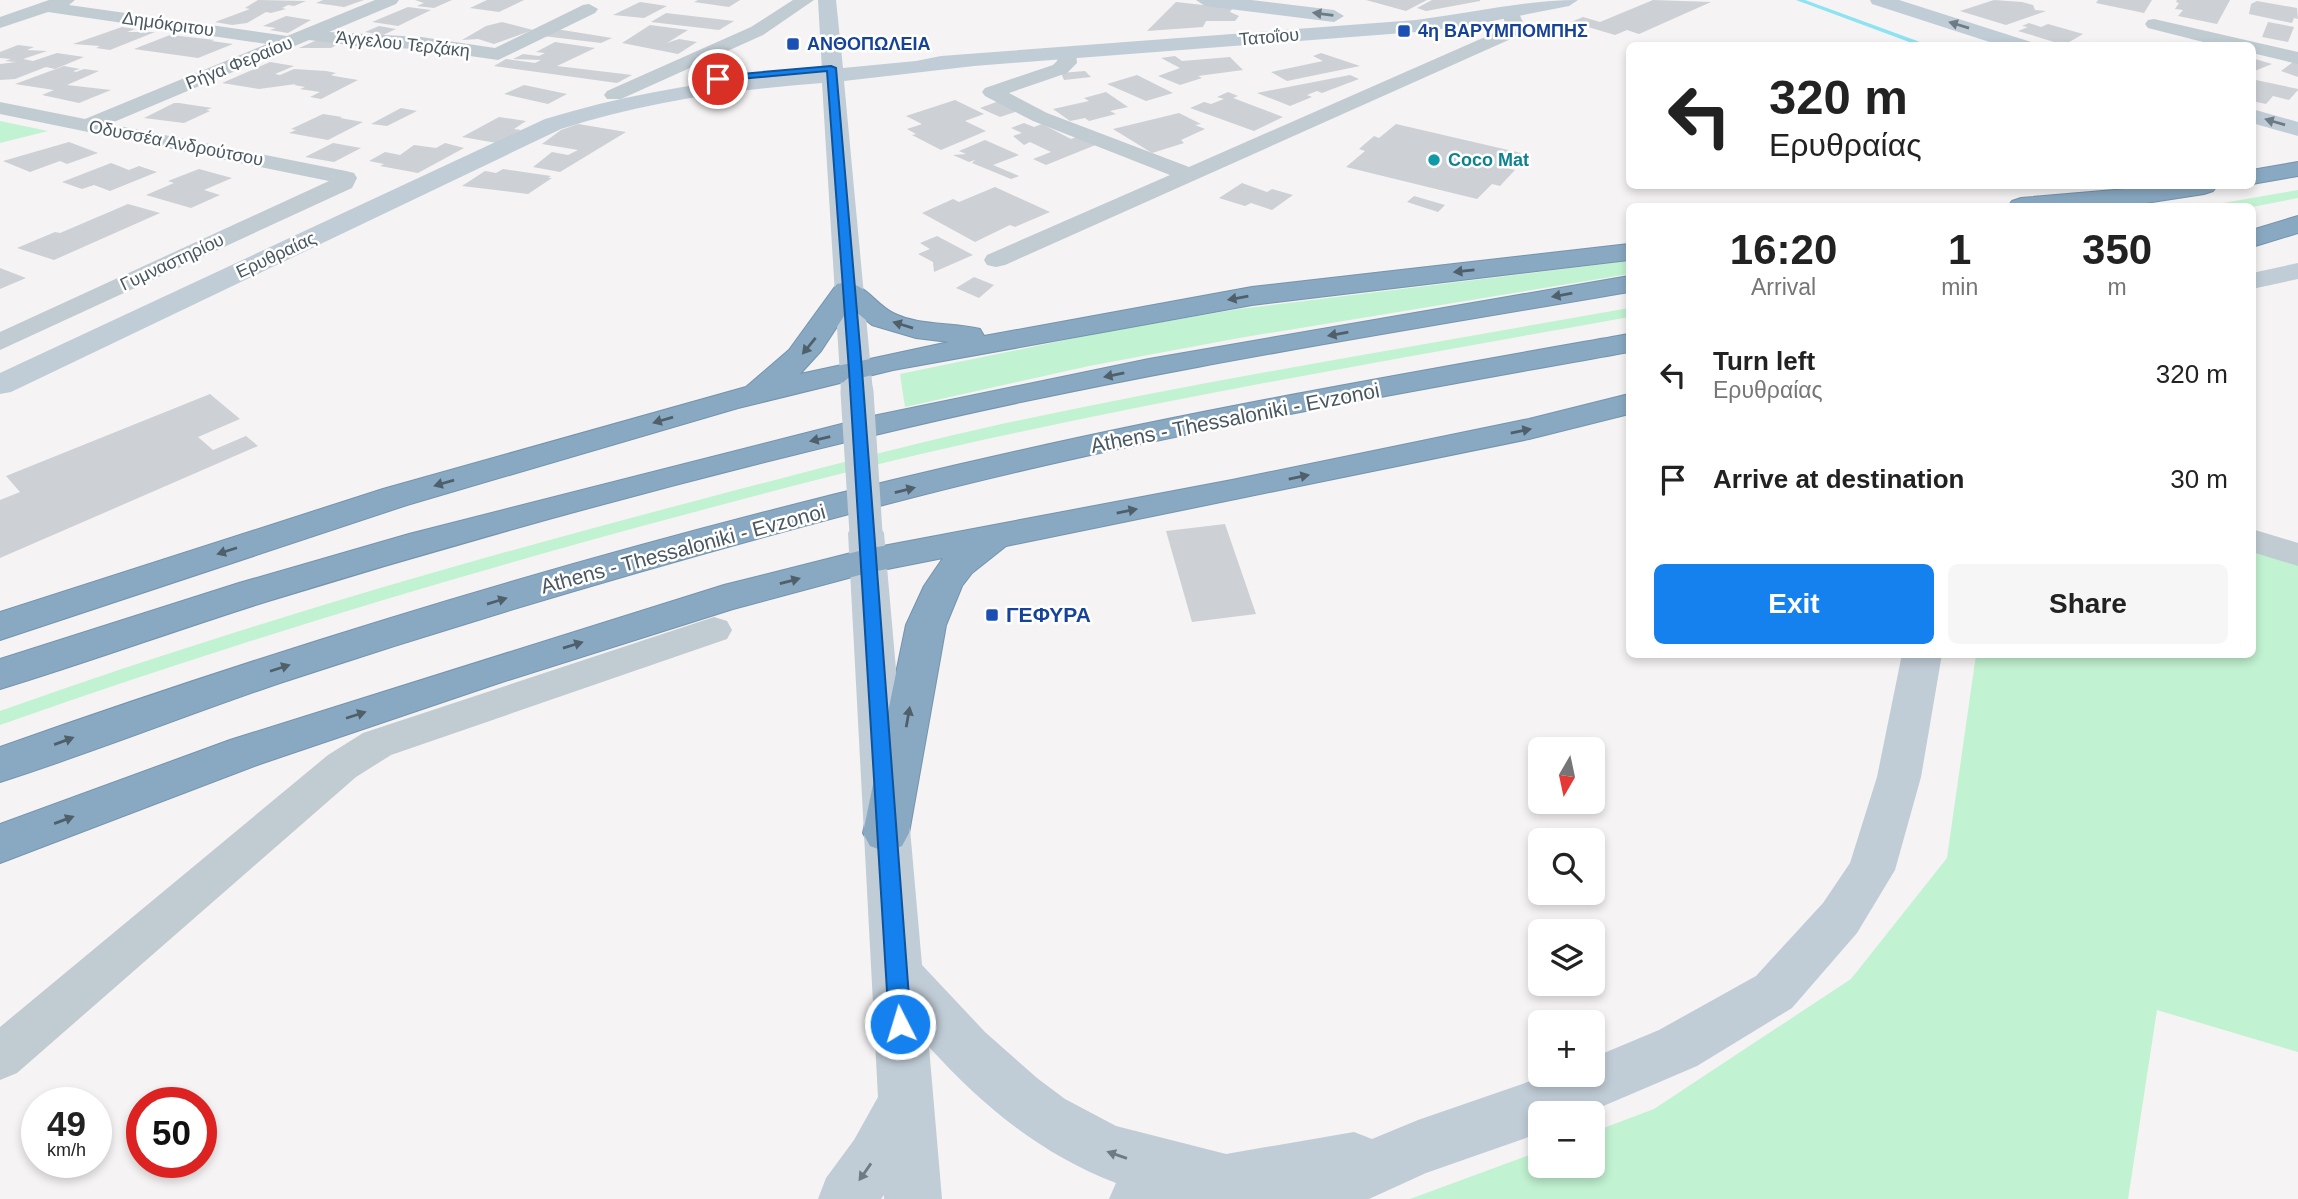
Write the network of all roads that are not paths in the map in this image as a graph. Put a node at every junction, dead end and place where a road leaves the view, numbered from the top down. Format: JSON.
{"nodes":[{"id":1,"x":66,"y":0,"type":"edge"},
{"id":2,"x":390,"y":0,"type":"edge"},
{"id":3,"x":805,"y":0,"type":"edge"},
{"id":4,"x":827,"y":0,"type":"edge"},
{"id":5,"x":1205,"y":0,"type":"edge"},
{"id":6,"x":1569,"y":0,"type":"edge"},
{"id":7,"x":1879,"y":0,"type":"edge"},
{"id":8,"x":47,"y":7,"type":"junction"},
{"id":9,"x":589,"y":9,"type":"dead end"},
{"id":10,"x":1511,"y":13,"type":"junction"},
{"id":11,"x":0,"y":23,"type":"edge"},
{"id":12,"x":2154,"y":24,"type":"dead end"},
{"id":13,"x":1416,"y":26,"type":"junction"},
{"id":14,"x":298,"y":38,"type":"junction"},
{"id":15,"x":2011,"y":42,"type":"edge"},
{"id":16,"x":2228,"y":42,"type":"edge"},
{"id":17,"x":830,"y":46,"type":"junction"},
{"id":18,"x":2256,"y":48,"type":"edge"},
{"id":19,"x":1067,"y":54,"type":"junction"},
{"id":20,"x":2298,"y":58,"type":"edge"},
{"id":21,"x":907,"y":67,"type":"junction"},
{"id":22,"x":832,"y":73,"type":"junction"},
{"id":23,"x":746,"y":84,"type":"junction"},
{"id":24,"x":614,"y":95,"type":"junction"},
{"id":25,"x":0,"y":108,"type":"edge"},
{"id":26,"x":834,"y":109,"type":"junction"},
{"id":27,"x":2256,"y":117,"type":"edge"},
{"id":28,"x":553,"y":124,"type":"junction"},
{"id":29,"x":88,"y":125,"type":"junction"},
{"id":30,"x":2298,"y":129,"type":"edge"},
{"id":31,"x":2298,"y":170,"type":"edge"},
{"id":32,"x":1188,"y":174,"type":"junction"},
{"id":33,"x":2256,"y":176,"type":"edge"},
{"id":34,"x":344,"y":183,"type":"joint"},
{"id":35,"x":2186,"y":189,"type":"edge"},
{"id":36,"x":2151,"y":195,"type":"junction"},
{"id":37,"x":2056,"y":203,"type":"edge"},
{"id":38,"x":2101,"y":203,"type":"edge"},
{"id":39,"x":2298,"y":224,"type":"edge"},
{"id":40,"x":2256,"y":231,"type":"edge"},
{"id":41,"x":2256,"y":238,"type":"edge"},
{"id":42,"x":1626,"y":252,"type":"edge"},
{"id":43,"x":996,"y":260,"type":"dead end"},
{"id":44,"x":2298,"y":271,"type":"edge"},
{"id":45,"x":2256,"y":280,"type":"edge"},
{"id":46,"x":1626,"y":285,"type":"edge"},
{"id":47,"x":847,"y":290,"type":"junction"},
{"id":48,"x":1020,"y":337,"type":"junction"},
{"id":49,"x":0,"y":342,"type":"edge"},
{"id":50,"x":1626,"y":344,"type":"edge"},
{"id":51,"x":856,"y":381,"type":"junction"},
{"id":52,"x":0,"y":385,"type":"edge"},
{"id":53,"x":728,"y":401,"type":"junction"},
{"id":54,"x":1626,"y":405,"type":"edge"},
{"id":55,"x":1004,"y":534,"type":"junction"},
{"id":56,"x":2256,"y":541,"type":"edge"},
{"id":57,"x":867,"y":547,"type":"junction"},
{"id":58,"x":2298,"y":555,"type":"edge"},
{"id":59,"x":719,"y":614,"type":"junction"},
{"id":60,"x":0,"y":625,"type":"edge"},
{"id":61,"x":1921,"y":658,"type":"edge"},
{"id":62,"x":0,"y":674,"type":"edge"},
{"id":63,"x":0,"y":765,"type":"edge"},
{"id":64,"x":886,"y":833,"type":"junction"},
{"id":65,"x":0,"y":844,"type":"edge"},
{"id":66,"x":896,"y":973,"type":"junction"},
{"id":67,"x":0,"y":1057,"type":"edge"},
{"id":68,"x":906,"y":1101,"type":"junction"},
{"id":69,"x":1418,"y":1148,"type":"junction"},
{"id":70,"x":1230,"y":1184,"type":"junction"},
{"id":71,"x":847,"y":1199,"type":"edge"},
{"id":72,"x":914,"y":1199,"type":"edge"},
{"id":73,"x":1138,"y":1199,"type":"edge"},
{"id":74,"x":1303,"y":1199,"type":"edge"}],
"edges":[{"from":1,"to":8,"type":"street"},
{"from":2,"to":14,"type":"street","name":"Ρήγα Φεραίου"},
{"from":3,"to":24,"type":"street","name":"Ερυθραίας"},
{"from":4,"to":17,"type":"main road"},
{"from":13,"to":5,"type":"main road","one_way":true},
{"from":6,"to":10,"type":"main road","name":"Τατοΐου"},
{"from":15,"to":7,"type":"main road","one_way":true},
{"from":8,"to":11,"type":"street"},
{"from":8,"to":14,"type":"street","name":"Δημόκριτου"},
{"from":9,"to":14,"type":"street","name":"Άγγελου Τερζάκη"},
{"from":10,"to":13,"type":"main road","name":"Τατοΐου"},
{"from":10,"to":32,"type":"street"},
{"from":12,"to":16,"type":"street"},
{"from":13,"to":19,"type":"main road","name":"Τατοΐου"},
{"from":14,"to":29,"type":"street","name":"Ρήγα Φεραίου"},
{"from":17,"to":21,"type":"main road"},
{"from":17,"to":22,"type":"main road"},
{"from":18,"to":20,"type":"street"},
{"from":19,"to":21,"type":"main road","name":"Τατοΐου"},
{"from":19,"to":32,"type":"street"},
{"from":21,"to":22,"type":"main road","name":"Τατοΐου"},
{"from":21,"to":26,"type":"main road"},
{"from":22,"to":23,"type":"main road","name":"Ερυθραίας"},
{"from":22,"to":24,"type":"main road","name":"Ερυθραίας"},
{"from":22,"to":26,"type":"main road"},
{"from":23,"to":26,"type":"main road"},
{"from":23,"to":28,"type":"main road","name":"Ερυθραίας"},
{"from":24,"to":28,"type":"main road","name":"Ερυθραίας"},
{"from":25,"to":29,"type":"street","name":"Οδυσσέα Ανδρούτσου"},
{"from":26,"to":47,"type":"main road"},
{"from":30,"to":27,"type":"main road","one_way":true},
{"from":28,"to":52,"type":"main road","name":"Ερυθραίας"},
{"from":29,"to":34,"type":"street","name":"Οδυσσέα Ανδρούτσου"},
{"from":31,"to":33,"type":"highway"},
{"from":32,"to":43,"type":"street"},
{"from":34,"to":49,"type":"street","name":"Γυμναστηρίου"},
{"from":35,"to":36,"type":"highway"},
{"from":36,"to":37,"type":"highway"},
{"from":36,"to":38,"type":"highway"},
{"from":39,"to":40,"type":"highway"},
{"from":39,"to":41,"type":"highway"},
{"from":42,"to":48,"type":"highway","one_way":true},
{"from":44,"to":45,"type":"main road"},
{"from":46,"to":62,"type":"highway","one_way":true},
{"from":48,"to":47,"type":"highway","one_way":true},
{"from":47,"to":51,"type":"main road"},
{"from":47,"to":53,"type":"highway","one_way":true},
{"from":48,"to":51,"type":"highway"},
{"from":63,"to":50,"type":"highway","name":"Athens - Thessaloniki - Evzonoi","one_way":true},
{"from":51,"to":53,"type":"highway"},
{"from":51,"to":57,"type":"main road","bridge":true},
{"from":53,"to":60,"type":"highway","one_way":true},
{"from":55,"to":54,"type":"highway","one_way":true},
{"from":55,"to":57,"type":"highway"},
{"from":64,"to":55,"type":"highway","one_way":true},
{"from":56,"to":58,"type":"street"},
{"from":59,"to":57,"type":"highway","one_way":true},
{"from":57,"to":64,"type":"main road"},
{"from":65,"to":59,"type":"highway","one_way":true},
{"from":59,"to":67,"type":"street"},
{"from":61,"to":69,"type":"main road"},
{"from":64,"to":66,"type":"main road"},
{"from":66,"to":68,"type":"main road"},
{"from":70,"to":66,"type":"main road","one_way":true},
{"from":68,"to":71,"type":"main road","one_way":true},
{"from":68,"to":72,"type":"main road"},
{"from":69,"to":70,"type":"main road"},
{"from":69,"to":74,"type":"main road"},
{"from":70,"to":73,"type":"main road"}]}
